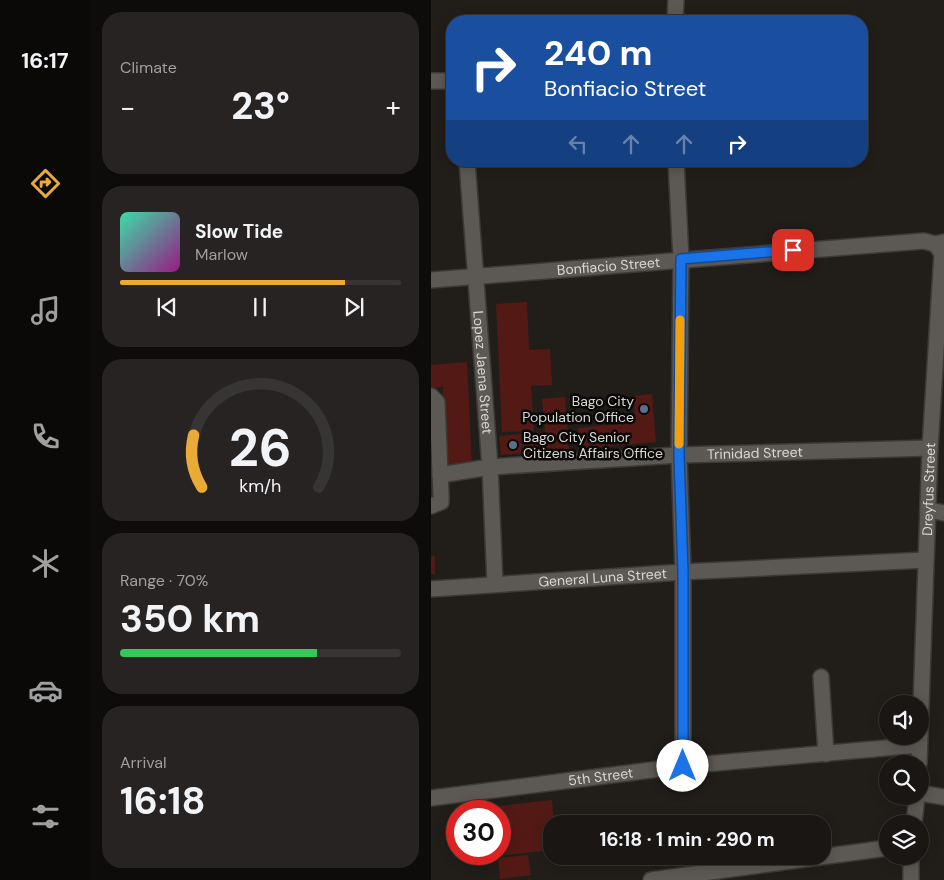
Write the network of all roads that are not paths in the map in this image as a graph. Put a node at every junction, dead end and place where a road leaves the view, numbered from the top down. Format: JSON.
{"nodes":[{"id":1,"x":676,"y":0,"type":"edge"},
{"id":2,"x":675,"y":15,"type":"edge"},
{"id":3,"x":431,"y":81,"type":"edge"},
{"id":4,"x":446,"y":81,"type":"edge"},
{"id":5,"x":467,"y":167,"type":"edge"},
{"id":6,"x":677,"y":167,"type":"edge"},
{"id":7,"x":939,"y":243,"type":"edge"},
{"id":8,"x":681,"y":259,"type":"junction"},
{"id":9,"x":476,"y":276,"type":"junction"},
{"id":10,"x":431,"y":280,"type":"edge"},
{"id":11,"x":431,"y":396,"type":"edge"},
{"id":12,"x":930,"y":448,"type":"junction"},
{"id":13,"x":679,"y":455,"type":"junction"},
{"id":14,"x":490,"y":467,"type":"junction"},
{"id":15,"x":440,"y":475,"type":"junction"},
{"id":16,"x":431,"y":506,"type":"edge"},
{"id":17,"x":928,"y":510,"type":"junction"},
{"id":18,"x":944,"y":513,"type":"edge"},
{"id":19,"x":926,"y":560,"type":"junction"},
{"id":20,"x":683,"y":572,"type":"junction"},
{"id":21,"x":495,"y":584,"type":"junction"},
{"id":22,"x":431,"y":589,"type":"edge"},
{"id":23,"x":821,"y":676,"type":"dead end"},
{"id":24,"x":921,"y":695,"type":"edge"},
{"id":25,"x":882,"y":745,"type":"edge"},
{"id":26,"x":826,"y":754,"type":"junction"},
{"id":27,"x":683,"y":766,"type":"junction"},
{"id":28,"x":929,"y":794,"type":"edge"},
{"id":29,"x":944,"y":797,"type":"edge"},
{"id":30,"x":431,"y":798,"type":"edge"},
{"id":31,"x":879,"y":849,"type":"edge"},
{"id":32,"x":911,"y":865,"type":"edge"},
{"id":33,"x":679,"y":878,"type":"edge"},
{"id":34,"x":651,"y":880,"type":"edge"},
{"id":35,"x":911,"y":880,"type":"edge"}],
"edges":[{"from":1,"to":2,"type":"street"},
{"from":3,"to":4,"type":"street"},
{"from":5,"to":9,"type":"street","name":"Lopez Jaena Street"},
{"from":6,"to":8,"type":"street"},
{"from":7,"to":8,"type":"street","name":"Bonfiacio Street"},
{"from":7,"to":12,"type":"street","name":"Dreyfus Street"},
{"from":8,"to":9,"type":"street","name":"Bonfiacio Street"},
{"from":8,"to":13,"type":"street"},
{"from":9,"to":10,"type":"street","name":"Bonfiacio Street"},
{"from":9,"to":14,"type":"street","name":"Lopez Jaena Street"},
{"from":11,"to":15,"type":"street"},
{"from":12,"to":13,"type":"street","name":"Trinidad Street"},
{"from":12,"to":17,"type":"street","name":"Dreyfus Street"},
{"from":13,"to":14,"type":"street","name":"Trinidad Street"},
{"from":13,"to":20,"type":"street"},
{"from":14,"to":15,"type":"street","name":"Trinidad Street"},
{"from":14,"to":21,"type":"street","name":"Lopez Jaena Street"},
{"from":15,"to":16,"type":"street"},
{"from":17,"to":18,"type":"street"},
{"from":17,"to":19,"type":"street","name":"Dreyfus Street"},
{"from":19,"to":20,"type":"street","name":"General Luna Street"},
{"from":19,"to":24,"type":"street","name":"Dreyfus Street"},
{"from":20,"to":21,"type":"street","name":"General Luna Street"},
{"from":20,"to":27,"type":"street"},
{"from":21,"to":22,"type":"street","name":"General Luna Street"},
{"from":23,"to":26,"type":"street"},
{"from":25,"to":26,"type":"street","name":"5th Street"},
{"from":26,"to":27,"type":"street","name":"5th Street"},
{"from":27,"to":30,"type":"street","name":"5th Street"},
{"from":28,"to":29,"type":"street"},
{"from":31,"to":33,"type":"street"},
{"from":32,"to":35,"type":"street"},
{"from":33,"to":34,"type":"street"}]}
